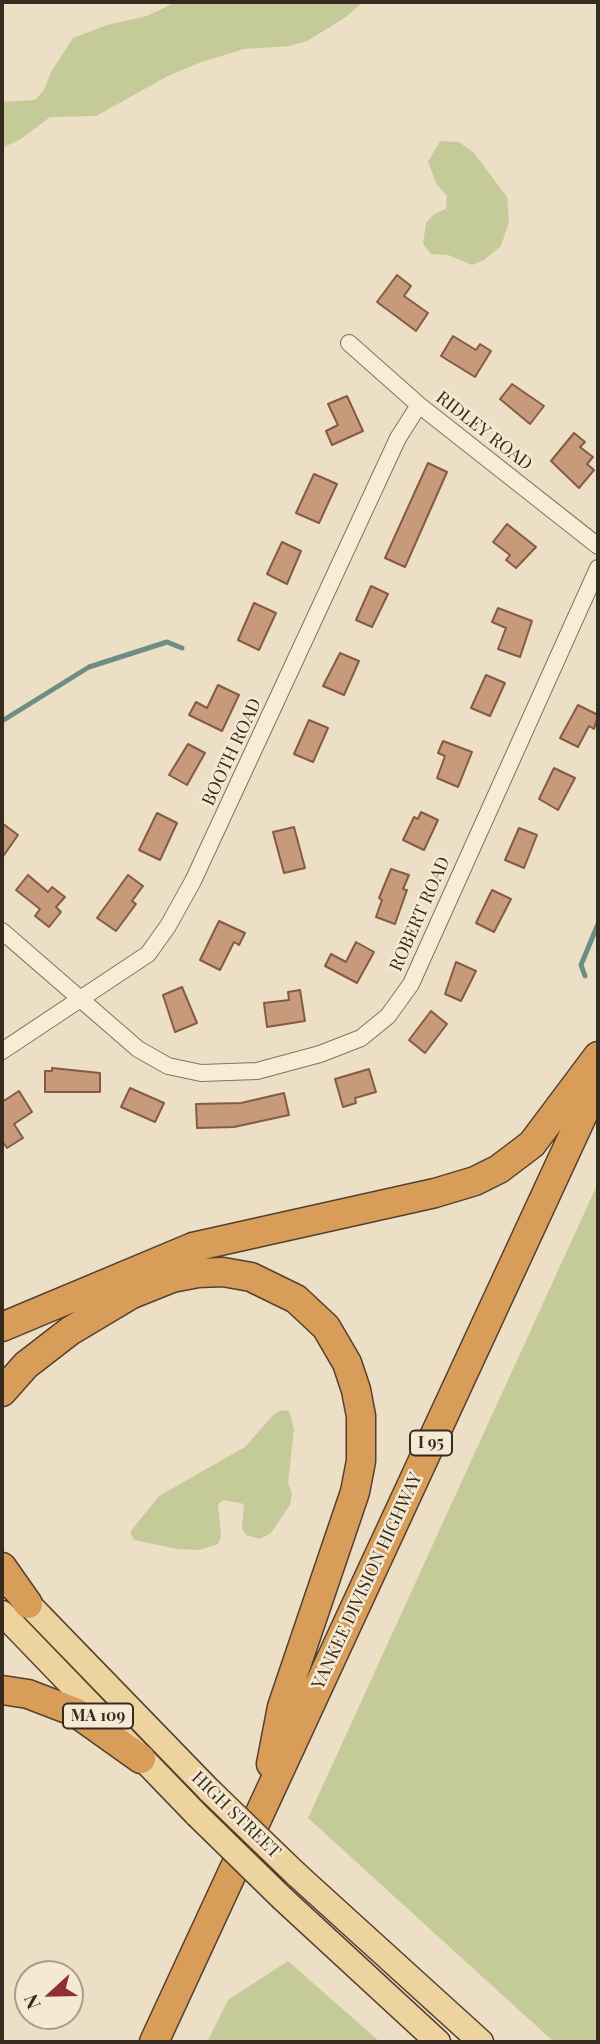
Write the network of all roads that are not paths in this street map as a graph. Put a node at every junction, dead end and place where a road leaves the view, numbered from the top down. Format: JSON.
{"nodes":[{"id":1,"x":349,"y":343,"type":"dead end"},
{"id":2,"x":419,"y":404,"type":"junction"},
{"id":3,"x":598,"y":546,"type":"edge"},
{"id":4,"x":598,"y":568,"type":"edge"},
{"id":5,"x":2,"y":931,"type":"edge"},
{"id":6,"x":82,"y":1000,"type":"junction"},
{"id":7,"x":2,"y":1051,"type":"edge"},
{"id":8,"x":598,"y":1056,"type":"edge"},
{"id":9,"x":598,"y":1082,"type":"edge"},
{"id":10,"x":2,"y":1327,"type":"edge"},
{"id":11,"x":2,"y":1392,"type":"edge"},
{"id":12,"x":2,"y":1567,"type":"edge"},
{"id":13,"x":2,"y":1577,"type":"edge"},
{"id":14,"x":28,"y":1604,"type":"junction"},
{"id":15,"x":2,"y":1613,"type":"edge"},
{"id":16,"x":2,"y":1690,"type":"edge"},
{"id":17,"x":141,"y":1759,"type":"junction"},
{"id":18,"x":264,"y":1804,"type":"junction"},
{"id":19,"x":177,"y":1993,"type":"junction"},
{"id":20,"x":138,"y":2042,"type":"edge"},
{"id":21,"x":154,"y":2042,"type":"edge"},
{"id":22,"x":439,"y":2042,"type":"edge"},
{"id":23,"x":481,"y":2042,"type":"edge"}],
"edges":[{"from":1,"to":2,"type":"street","name":"RIDLEY ROAD"},
{"from":2,"to":3,"type":"street","name":"RIDLEY ROAD"},
{"from":2,"to":6,"type":"street","name":"BOOTH ROAD"},
{"from":4,"to":6,"type":"street","name":"ROBERT ROAD"},
{"from":5,"to":6,"type":"street","name":"ROBERT ROAD"},
{"from":6,"to":7,"type":"street","name":"BOOTH ROAD"},
{"from":8,"to":10,"type":"highway"},
{"from":9,"to":18,"type":"highway","name":"YANKEE DIVISION HIGHWAY","number":"I 95"},
{"from":11,"to":18,"type":"highway"},
{"from":12,"to":14,"type":"highway"},
{"from":13,"to":14,"type":"main road","name":"HIGH STREET","number":"MA 109"},
{"from":14,"to":23,"type":"main road","name":"HIGH STREET","number":"MA 109","bridge":true},
{"from":15,"to":17,"type":"main road","name":"HIGH STREET","number":"MA 109"},
{"from":16,"to":17,"type":"highway"},
{"from":17,"to":22,"type":"main road","name":"HIGH STREET","number":"MA 109","bridge":true},
{"from":18,"to":19,"type":"highway","name":"YANKEE DIVISION HIGHWAY","number":"I 95"},
{"from":19,"to":20,"type":"highway"},
{"from":19,"to":21,"type":"highway","name":"YANKEE DIVISION HIGHWAY","number":"I 95"}]}
